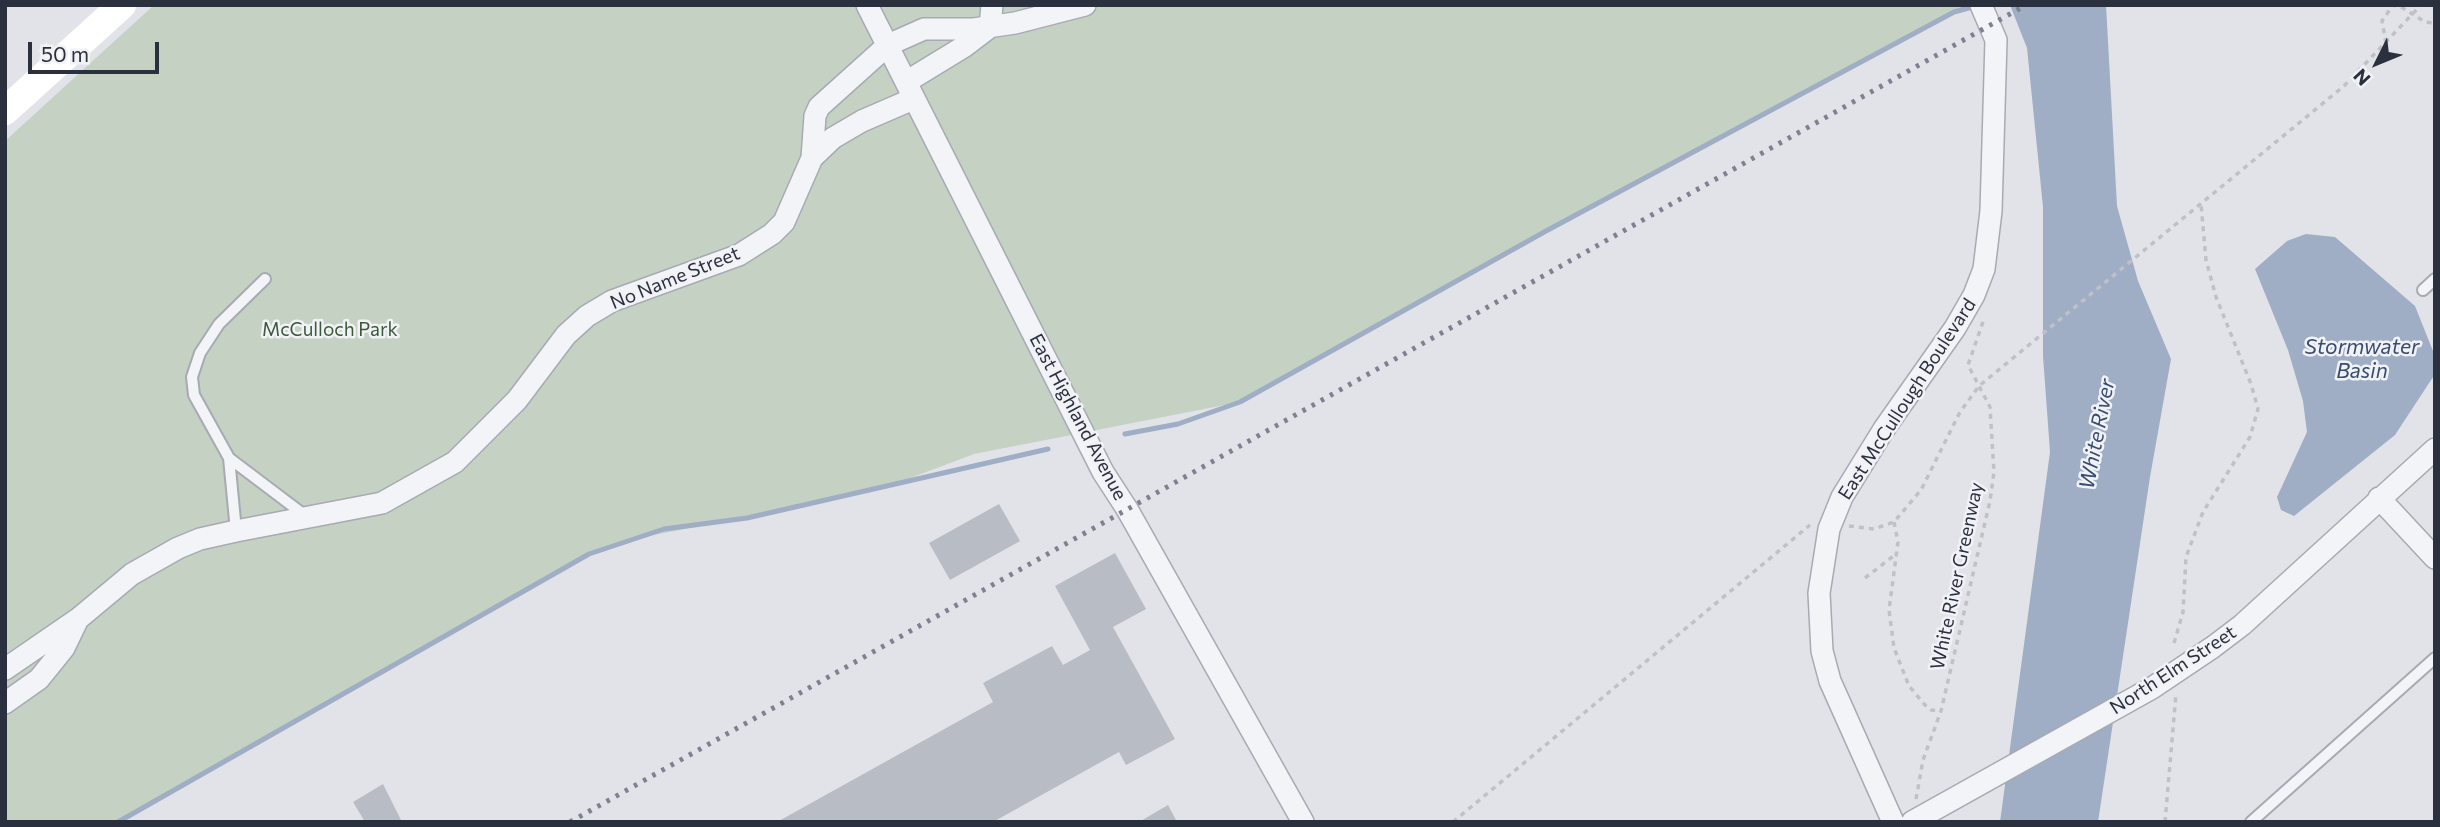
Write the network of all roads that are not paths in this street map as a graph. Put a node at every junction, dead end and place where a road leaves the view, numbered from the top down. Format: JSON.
{"nodes":[{"id":1,"x":122,"y":5,"type":"edge"},
{"id":2,"x":867,"y":5,"type":"edge"},
{"id":3,"x":1085,"y":5,"type":"edge"},
{"id":4,"x":1981,"y":5,"type":"edge"},
{"id":5,"x":991,"y":16,"type":"edge"},
{"id":6,"x":888,"y":45,"type":"junction"},
{"id":7,"x":909,"y":91,"type":"junction"},
{"id":8,"x":5,"y":111,"type":"edge"},
{"id":9,"x":811,"y":158,"type":"junction"},
{"id":10,"x":265,"y":279,"type":"dead end"},
{"id":11,"x":2435,"y":279,"type":"edge"},
{"id":12,"x":2423,"y":290,"type":"dead end"},
{"id":13,"x":2435,"y":449,"type":"edge"},
{"id":14,"x":229,"y":458,"type":"junction"},
{"id":15,"x":2379,"y":498,"type":"junction"},
{"id":16,"x":309,"y":518,"type":"junction"},
{"id":17,"x":236,"y":531,"type":"junction"},
{"id":18,"x":2435,"y":558,"type":"edge"},
{"id":19,"x":78,"y":619,"type":"junction"},
{"id":20,"x":2435,"y":659,"type":"edge"},
{"id":21,"x":5,"y":669,"type":"edge"},
{"id":22,"x":5,"y":703,"type":"edge"},
{"id":23,"x":1304,"y":822,"type":"edge"},
{"id":24,"x":1893,"y":822,"type":"edge"},
{"id":25,"x":1912,"y":822,"type":"edge"},
{"id":26,"x":2251,"y":822,"type":"edge"}],
"edges":[{"from":1,"to":8,"type":"main road"},
{"from":2,"to":6,"type":"street","name":"East Highland Avenue"},
{"from":3,"to":5,"type":"street","name":"No Name Street"},
{"from":4,"to":24,"type":"street","name":"East McCullough Boulevard"},
{"from":5,"to":6,"type":"street","name":"No Name Street"},
{"from":5,"to":7,"type":"street"},
{"from":6,"to":7,"type":"street","name":"East Highland Avenue"},
{"from":6,"to":9,"type":"street","name":"No Name Street"},
{"from":7,"to":9,"type":"street"},
{"from":7,"to":23,"type":"street","name":"East Highland Avenue"},
{"from":9,"to":16,"type":"street","name":"No Name Street"},
{"from":10,"to":14,"type":"lane"},
{"from":11,"to":12,"type":"lane"},
{"from":13,"to":15,"type":"street","name":"North Elm Street"},
{"from":14,"to":16,"type":"lane"},
{"from":14,"to":17,"type":"lane"},
{"from":15,"to":18,"type":"street"},
{"from":15,"to":25,"type":"street","name":"North Elm Street"},
{"from":16,"to":17,"type":"street","name":"No Name Street"},
{"from":17,"to":19,"type":"street","name":"No Name Street"},
{"from":19,"to":21,"type":"street","name":"No Name Street"},
{"from":19,"to":22,"type":"street","name":"No Name Street"},
{"from":20,"to":26,"type":"lane"}]}
